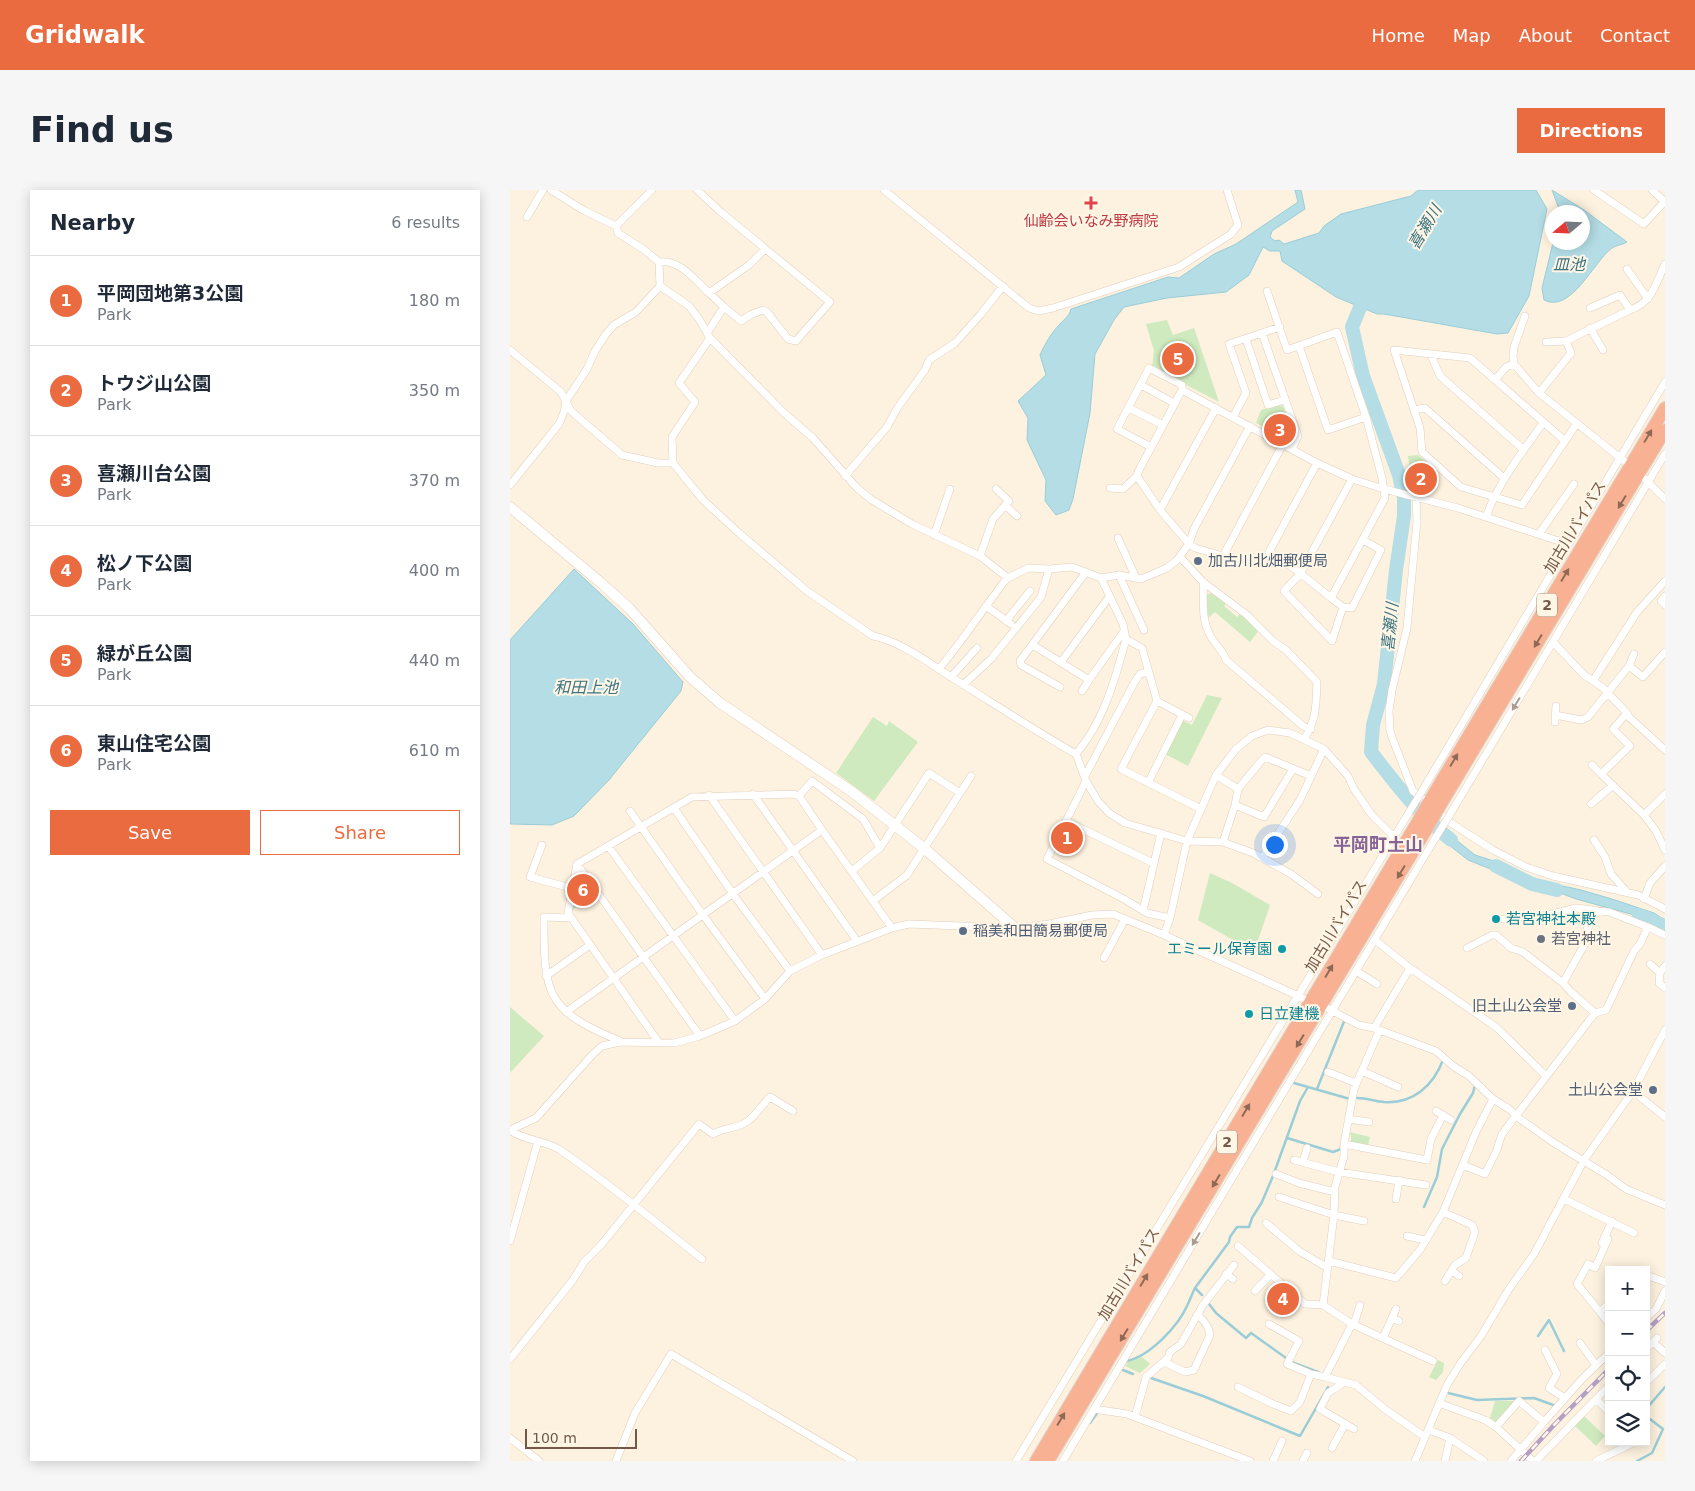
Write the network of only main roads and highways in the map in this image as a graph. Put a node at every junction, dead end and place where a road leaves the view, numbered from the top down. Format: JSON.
{"nodes":[{"id":1,"x":1665,"y":408,"type":"edge"},
{"id":2,"x":1665,"y":430,"type":"edge"},
{"id":3,"x":1435,"y":804,"type":"junction"},
{"id":4,"x":1421,"y":826,"type":"junction"},
{"id":5,"x":1036,"y":1461,"type":"edge"},
{"id":6,"x":1048,"y":1461,"type":"edge"}],
"edges":[{"from":3,"to":1,"type":"highway","name":"加古川バイパス","number":"2","one_way":true},
{"from":2,"to":3,"type":"highway","name":"加古川バイパス","number":"2","one_way":true},
{"from":3,"to":4,"type":"highway","name":"加古川バイパス","number":"2","bridge":true},
{"from":5,"to":4,"type":"highway","name":"加古川バイパス","number":"2","one_way":true},
{"from":4,"to":6,"type":"highway","name":"加古川バイパス","number":"2","one_way":true}]}
